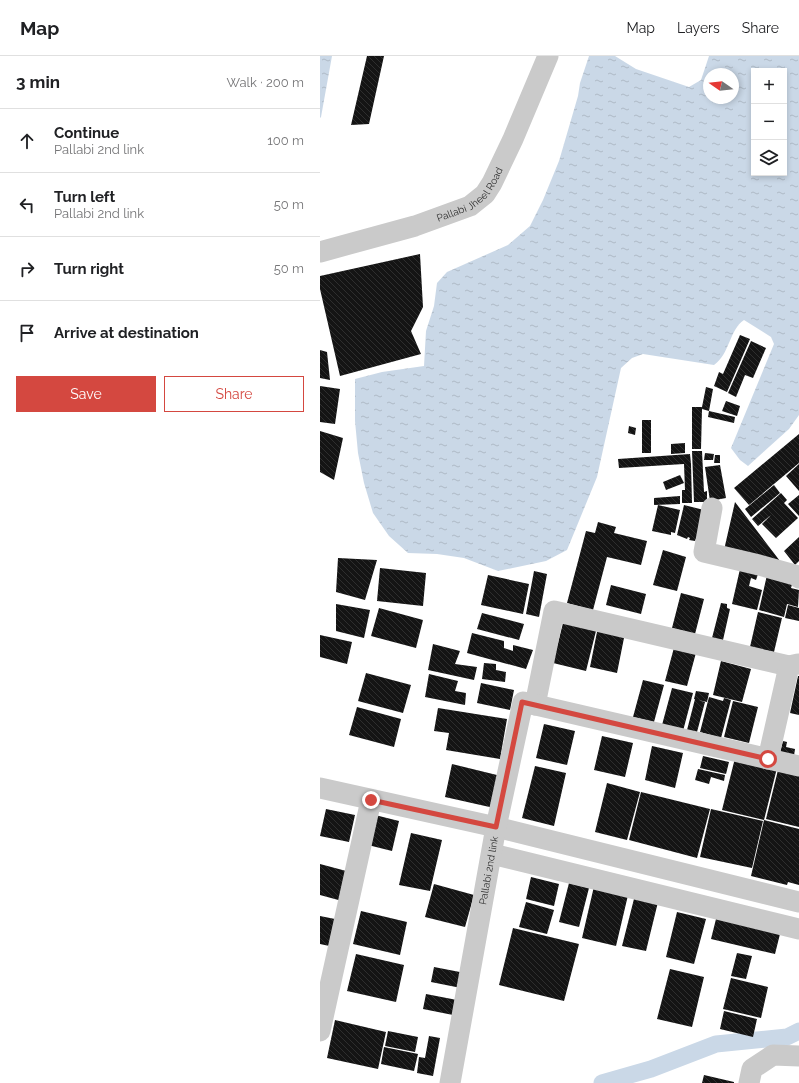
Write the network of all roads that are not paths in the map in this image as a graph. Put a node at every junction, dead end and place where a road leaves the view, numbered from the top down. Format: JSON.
{"nodes":[{"id":1,"x":548,"y":56,"type":"edge"},
{"id":2,"x":320,"y":252,"type":"edge"},
{"id":3,"x":712,"y":508,"type":"dead end"},
{"id":4,"x":799,"y":578,"type":"edge"},
{"id":5,"x":796,"y":664,"type":"edge"},
{"id":6,"x":535,"y":705,"type":"junction"},
{"id":7,"x":768,"y":759,"type":"junction"},
{"id":8,"x":799,"y":766,"type":"edge"},
{"id":9,"x":320,"y":788,"type":"edge"},
{"id":10,"x":371,"y":800,"type":"junction"},
{"id":11,"x":496,"y":827,"type":"junction"},
{"id":12,"x":492,"y":854,"type":"junction"},
{"id":13,"x":799,"y":902,"type":"edge"},
{"id":14,"x":799,"y":929,"type":"edge"},
{"id":15,"x":320,"y":1031,"type":"edge"},
{"id":16,"x":799,"y":1056,"type":"edge"},
{"id":17,"x":450,"y":1083,"type":"edge"},
{"id":18,"x":749,"y":1083,"type":"edge"}],
"edges":[{"from":1,"to":2,"type":"street","name":"Pallabi Jheel Road"},
{"from":3,"to":4,"type":"street"},
{"from":5,"to":6,"type":"street"},
{"from":5,"to":7,"type":"street"},
{"from":6,"to":7,"type":"street","name":"Pallabi 2nd link"},
{"from":6,"to":11,"type":"street","name":"Pallabi 2nd link"},
{"from":7,"to":8,"type":"street","name":"Pallabi 2nd link"},
{"from":9,"to":10,"type":"street"},
{"from":10,"to":11,"type":"street"},
{"from":10,"to":15,"type":"street"},
{"from":11,"to":12,"type":"street","name":"Pallabi 2nd link"},
{"from":11,"to":13,"type":"street"},
{"from":12,"to":14,"type":"street"},
{"from":12,"to":17,"type":"street","name":"Pallabi 2nd link"},
{"from":16,"to":18,"type":"street"}]}
